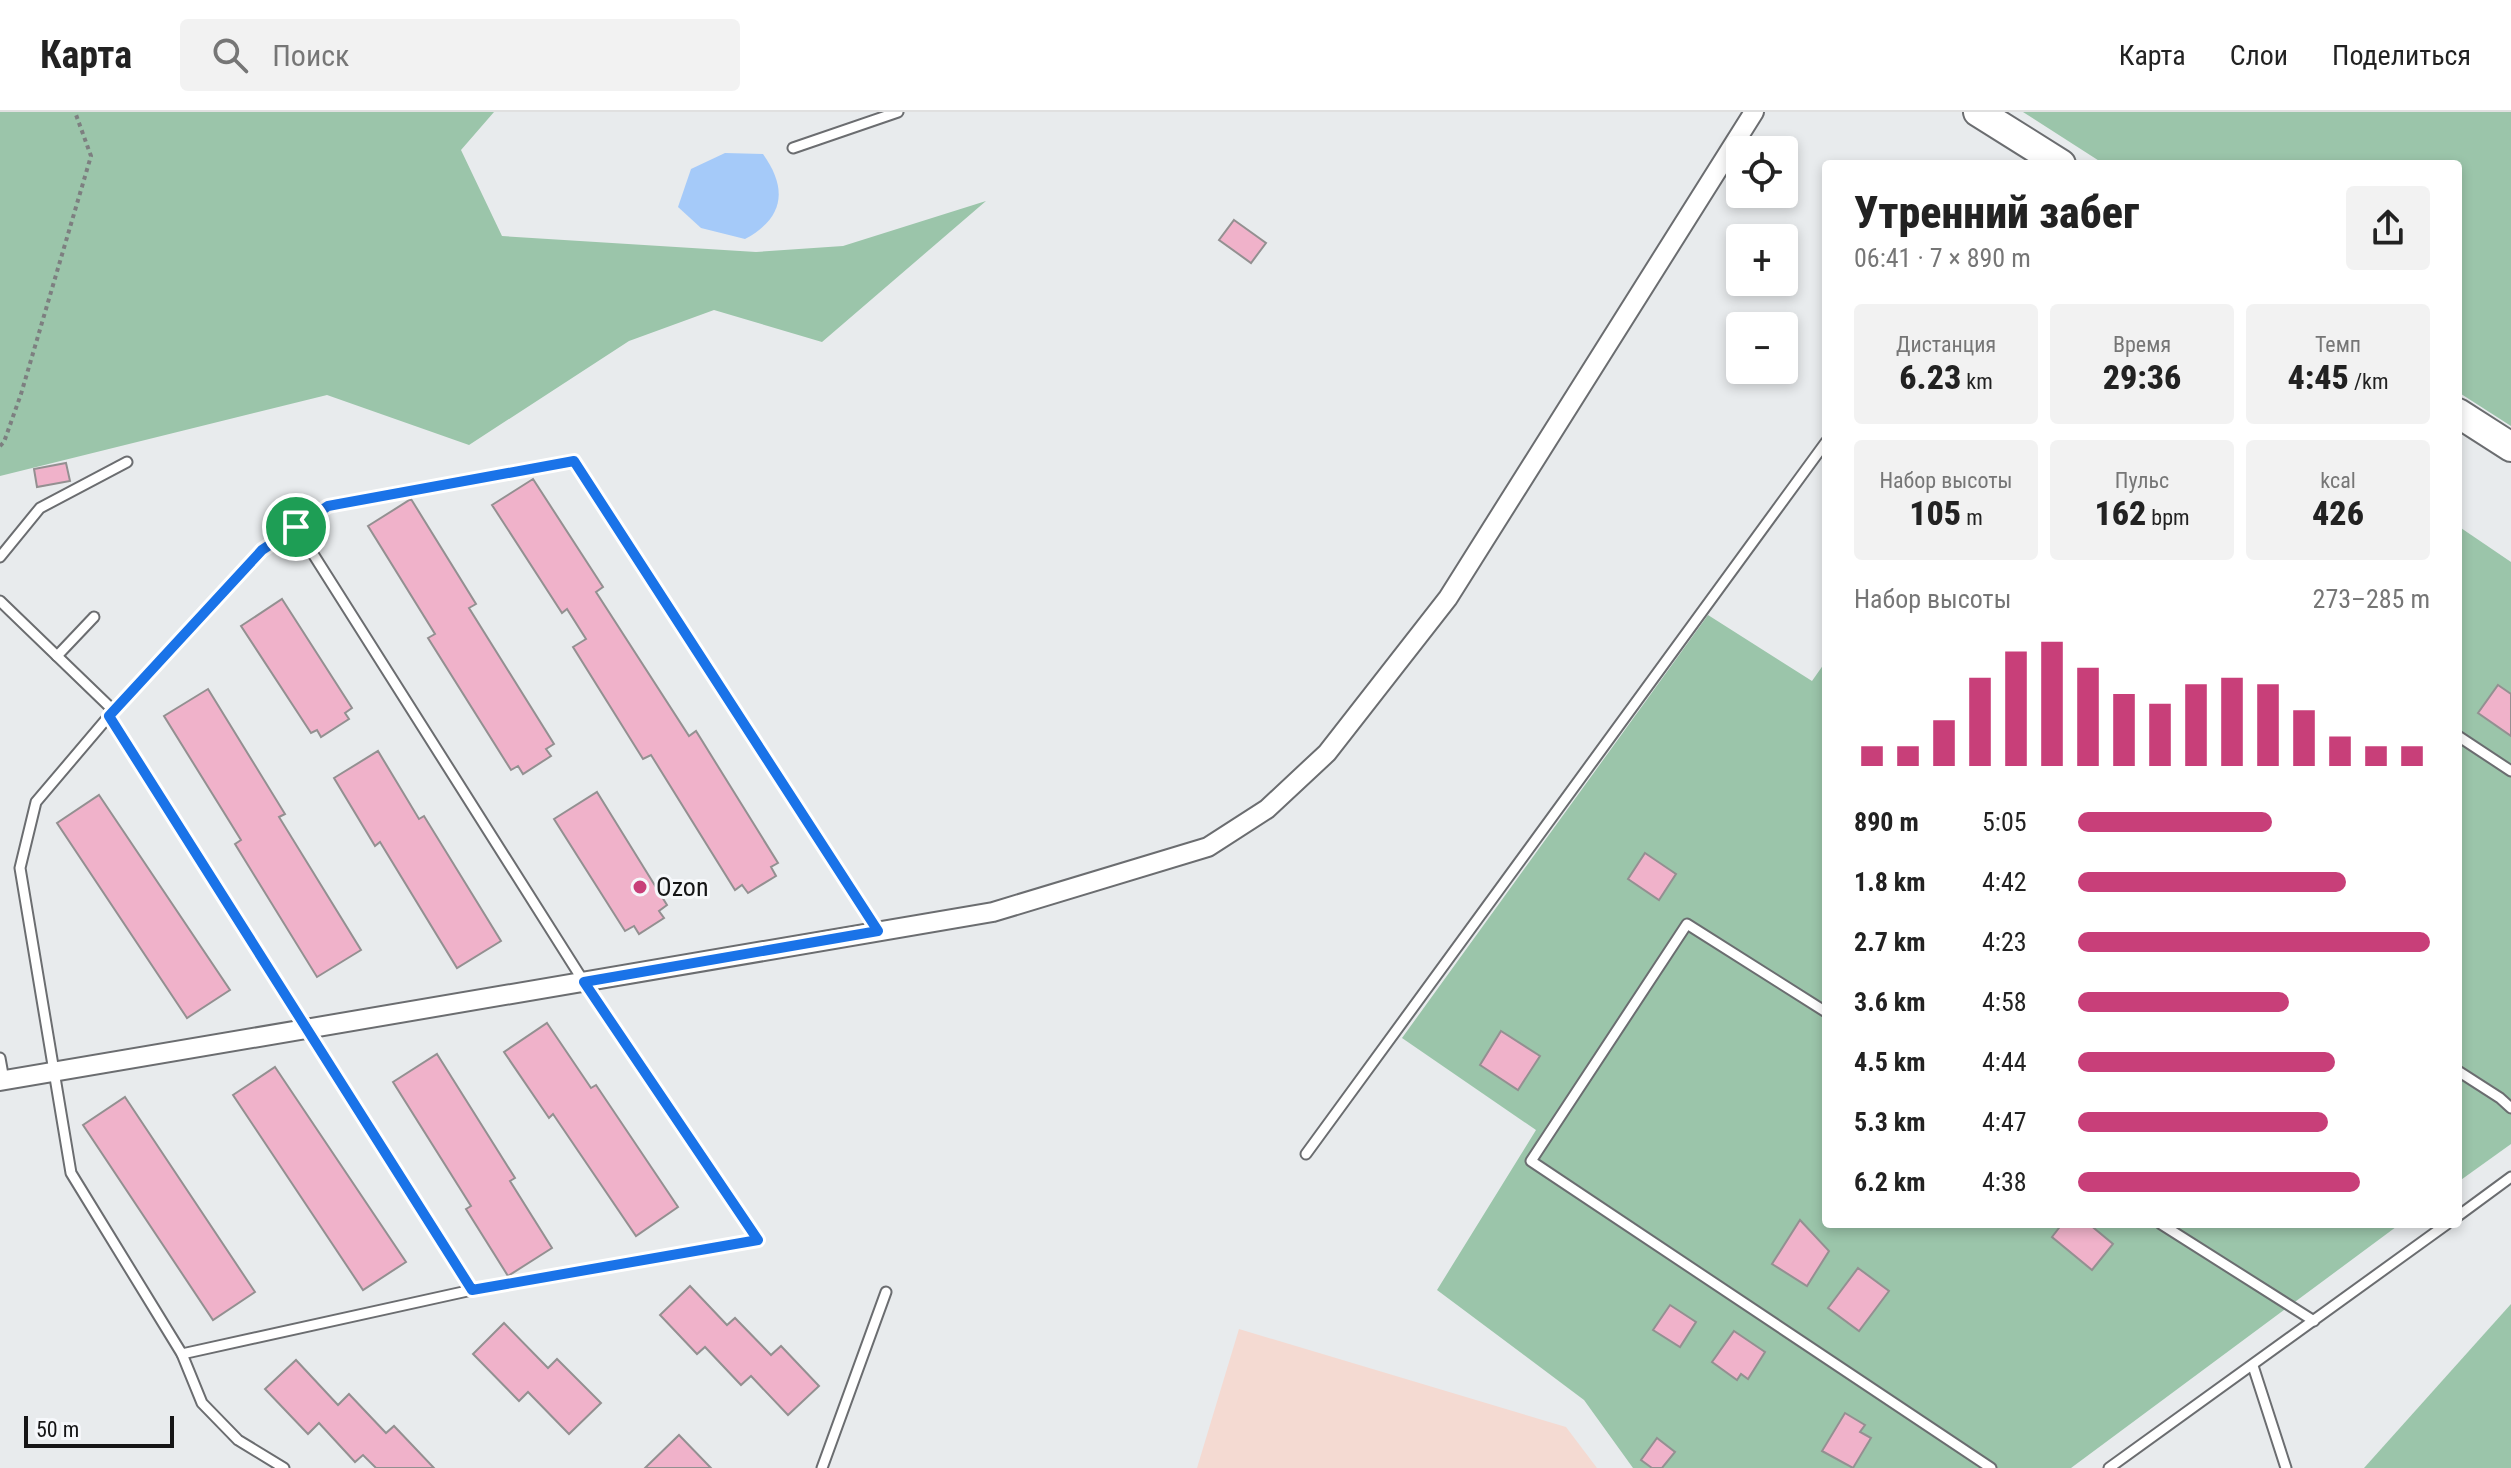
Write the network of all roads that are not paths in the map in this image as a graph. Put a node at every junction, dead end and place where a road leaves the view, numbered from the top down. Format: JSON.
{"nodes":[{"id":1,"x":898,"y":112,"type":"edge"},
{"id":2,"x":1754,"y":112,"type":"edge"},
{"id":3,"x":1978,"y":112,"type":"edge"},
{"id":4,"x":793,"y":148,"type":"dead end"},
{"id":5,"x":2044,"y":157,"type":"edge"},
{"id":6,"x":2462,"y":416,"type":"edge"},
{"id":7,"x":1822,"y":447,"type":"edge"},
{"id":8,"x":2511,"y":447,"type":"edge"},
{"id":9,"x":127,"y":462,"type":"dead end"},
{"id":10,"x":296,"y":527,"type":"junction"},
{"id":11,"x":0,"y":557,"type":"edge"},
{"id":12,"x":0,"y":601,"type":"edge"},
{"id":13,"x":94,"y":617,"type":"dead end"},
{"id":14,"x":57,"y":656,"type":"junction"},
{"id":15,"x":111,"y":713,"type":"junction"},
{"id":16,"x":2462,"y":739,"type":"edge"},
{"id":17,"x":2511,"y":771,"type":"edge"},
{"id":18,"x":878,"y":931,"type":"junction"},
{"id":19,"x":584,"y":982,"type":"junction"},
{"id":20,"x":1822,"y":1009,"type":"edge"},
{"id":21,"x":306,"y":1029,"type":"junction"},
{"id":22,"x":0,"y":1058,"type":"edge"},
{"id":23,"x":54,"y":1072,"type":"junction"},
{"id":24,"x":2462,"y":1074,"type":"edge"},
{"id":25,"x":2,"y":1081,"type":"edge"},
{"id":26,"x":2511,"y":1108,"type":"edge"},
{"id":27,"x":1306,"y":1154,"type":"dead end"},
{"id":28,"x":2511,"y":1177,"type":"edge"},
{"id":29,"x":2462,"y":1213,"type":"edge"},
{"id":30,"x":2167,"y":1228,"type":"edge"},
{"id":31,"x":2442,"y":1228,"type":"edge"},
{"id":32,"x":472,"y":1290,"type":"junction"},
{"id":33,"x":886,"y":1292,"type":"dead end"},
{"id":34,"x":2314,"y":1321,"type":"junction"},
{"id":35,"x":182,"y":1354,"type":"junction"},
{"id":36,"x":2253,"y":1366,"type":"junction"},
{"id":37,"x":2284,"y":1467,"type":"edge"},
{"id":38,"x":284,"y":1468,"type":"edge"},
{"id":39,"x":822,"y":1468,"type":"edge"},
{"id":40,"x":1991,"y":1468,"type":"edge"},
{"id":41,"x":2109,"y":1468,"type":"edge"}],
"edges":[{"from":1,"to":4,"type":"lane"},
{"from":2,"to":18,"type":"street"},
{"from":3,"to":5,"type":"main road"},
{"from":6,"to":8,"type":"main road"},
{"from":7,"to":27,"type":"lane"},
{"from":9,"to":11,"type":"lane"},
{"from":10,"to":15,"type":"lane"},
{"from":10,"to":18,"type":"lane"},
{"from":10,"to":19,"type":"lane"},
{"from":12,"to":14,"type":"lane"},
{"from":13,"to":14,"type":"lane"},
{"from":14,"to":15,"type":"lane"},
{"from":15,"to":21,"type":"lane"},
{"from":15,"to":23,"type":"lane"},
{"from":16,"to":17,"type":"lane"},
{"from":18,"to":19,"type":"street"},
{"from":19,"to":21,"type":"street"},
{"from":19,"to":32,"type":"lane"},
{"from":20,"to":40,"type":"lane"},
{"from":21,"to":23,"type":"street"},
{"from":21,"to":32,"type":"lane"},
{"from":22,"to":25,"type":"lane"},
{"from":23,"to":25,"type":"street"},
{"from":23,"to":35,"type":"lane"},
{"from":24,"to":26,"type":"lane"},
{"from":28,"to":29,"type":"lane"},
{"from":30,"to":34,"type":"lane"},
{"from":31,"to":34,"type":"lane"},
{"from":32,"to":35,"type":"lane"},
{"from":33,"to":39,"type":"lane"},
{"from":34,"to":36,"type":"lane"},
{"from":35,"to":38,"type":"lane"},
{"from":36,"to":37,"type":"lane"},
{"from":36,"to":41,"type":"lane"}]}
